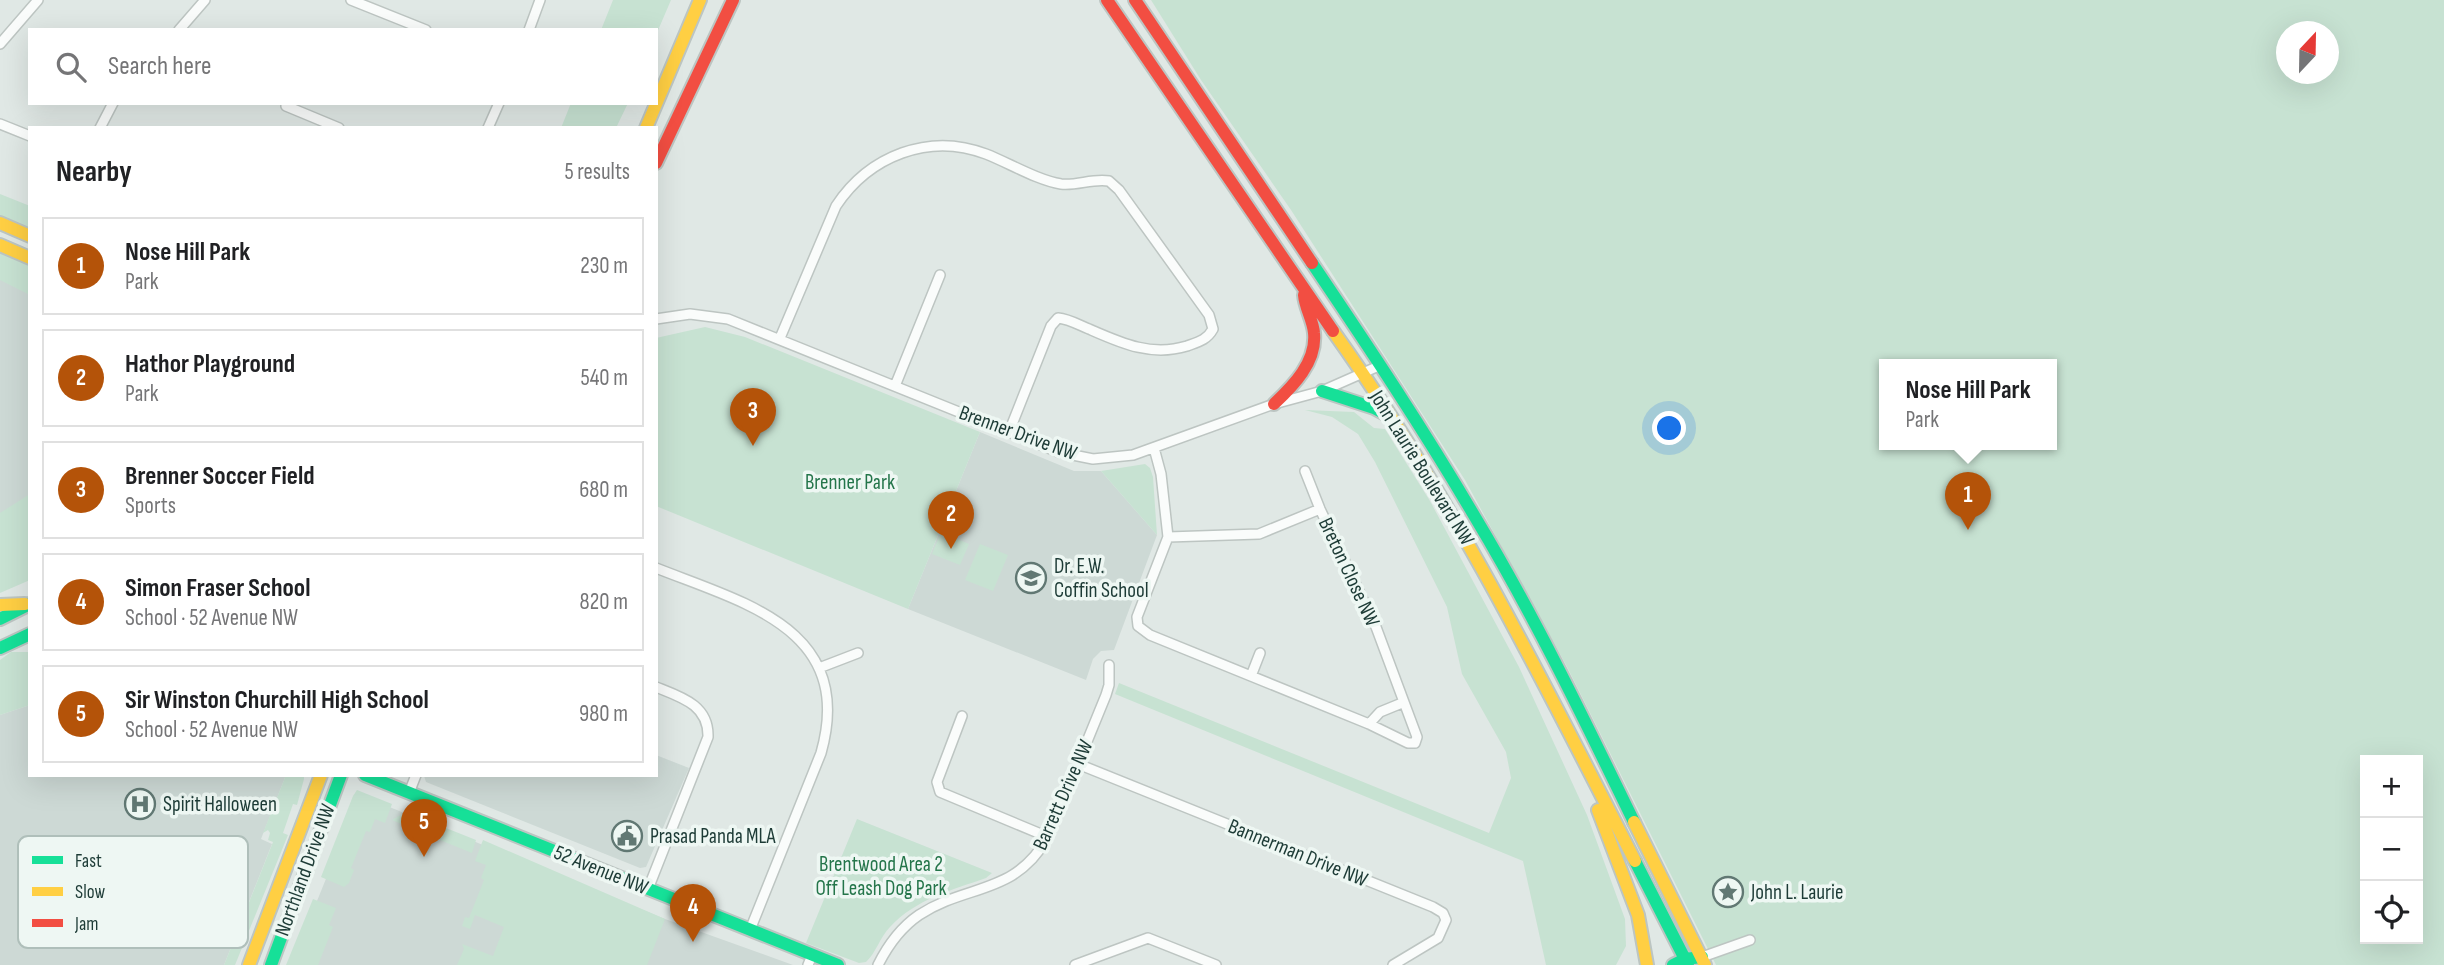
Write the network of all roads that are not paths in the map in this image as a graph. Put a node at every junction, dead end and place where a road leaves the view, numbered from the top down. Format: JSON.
{"nodes":[{"id":1,"x":38,"y":0,"type":"edge"},
{"id":2,"x":205,"y":0,"type":"edge"},
{"id":3,"x":351,"y":0,"type":"edge"},
{"id":4,"x":540,"y":0,"type":"edge"},
{"id":5,"x":700,"y":0,"type":"edge"},
{"id":6,"x":1107,"y":0,"type":"edge"},
{"id":7,"x":1135,"y":0,"type":"edge"},
{"id":8,"x":733,"y":1,"type":"edge"},
{"id":9,"x":181,"y":28,"type":"edge"},
{"id":10,"x":421,"y":28,"type":"edge"},
{"id":11,"x":529,"y":28,"type":"edge"},
{"id":12,"x":0,"y":44,"type":"edge"},
{"id":13,"x":658,"y":100,"type":"edge"},
{"id":14,"x":112,"y":105,"type":"edge"},
{"id":15,"x":498,"y":105,"type":"edge"},
{"id":16,"x":656,"y":105,"type":"edge"},
{"id":17,"x":286,"y":106,"type":"dead end"},
{"id":18,"x":0,"y":124,"type":"edge"},
{"id":19,"x":101,"y":126,"type":"edge"},
{"id":20,"x":335,"y":126,"type":"edge"},
{"id":21,"x":489,"y":126,"type":"edge"},
{"id":22,"x":647,"y":126,"type":"edge"},
{"id":23,"x":28,"y":135,"type":"edge"},
{"id":24,"x":658,"y":159,"type":"edge"},
{"id":25,"x":0,"y":223,"type":"edge"},
{"id":26,"x":28,"y":235,"type":"edge"},
{"id":27,"x":0,"y":245,"type":"edge"},
{"id":28,"x":28,"y":257,"type":"edge"},
{"id":29,"x":940,"y":275,"type":"dead end"},
{"id":30,"x":1305,"y":290,"type":"junction"},
{"id":31,"x":658,"y":319,"type":"edge"},
{"id":32,"x":780,"y":338,"type":"junction"},
{"id":33,"x":1381,"y":365,"type":"junction"},
{"id":34,"x":1364,"y":374,"type":"junction"},
{"id":35,"x":895,"y":386,"type":"junction"},
{"id":36,"x":1322,"y":391,"type":"junction"},
{"id":37,"x":1274,"y":404,"type":"junction"},
{"id":38,"x":1391,"y":417,"type":"junction"},
{"id":39,"x":1009,"y":432,"type":"junction"},
{"id":40,"x":1154,"y":448,"type":"junction"},
{"id":41,"x":1305,"y":471,"type":"dead end"},
{"id":42,"x":1320,"y":509,"type":"junction"},
{"id":43,"x":1168,"y":537,"type":"junction"},
{"id":44,"x":658,"y":569,"type":"edge"},
{"id":45,"x":28,"y":604,"type":"edge"},
{"id":46,"x":0,"y":605,"type":"edge"},
{"id":47,"x":28,"y":605,"type":"edge"},
{"id":48,"x":0,"y":619,"type":"edge"},
{"id":49,"x":28,"y":635,"type":"edge"},
{"id":50,"x":3,"y":647,"type":"edge"},
{"id":51,"x":28,"y":647,"type":"edge"},
{"id":52,"x":858,"y":653,"type":"dead end"},
{"id":53,"x":1260,"y":653,"type":"dead end"},
{"id":54,"x":1109,"y":665,"type":"dead end"},
{"id":55,"x":819,"y":668,"type":"junction"},
{"id":56,"x":1251,"y":676,"type":"junction"},
{"id":57,"x":658,"y":688,"type":"edge"},
{"id":58,"x":1402,"y":703,"type":"junction"},
{"id":59,"x":962,"y":716,"type":"dead end"},
{"id":60,"x":1369,"y":723,"type":"junction"},
{"id":61,"x":1579,"y":756,"type":"junction"},
{"id":62,"x":1078,"y":764,"type":"junction"},
{"id":63,"x":320,"y":777,"type":"edge"},
{"id":64,"x":340,"y":777,"type":"edge"},
{"id":65,"x":370,"y":777,"type":"edge"},
{"id":66,"x":415,"y":777,"type":"edge"},
{"id":67,"x":408,"y":793,"type":"junction"},
{"id":68,"x":1048,"y":837,"type":"junction"},
{"id":69,"x":648,"y":889,"type":"junction"},
{"id":70,"x":750,"y":930,"type":"junction"},
{"id":71,"x":1750,"y":940,"type":"dead end"},
{"id":72,"x":810,"y":960,"type":"edge"},
{"id":73,"x":1692,"y":963,"type":"edge"},
{"id":74,"x":249,"y":965,"type":"edge"},
{"id":75,"x":271,"y":965,"type":"edge"},
{"id":76,"x":838,"y":965,"type":"edge"},
{"id":77,"x":878,"y":965,"type":"edge"},
{"id":78,"x":1076,"y":965,"type":"edge"},
{"id":79,"x":1216,"y":965,"type":"edge"},
{"id":80,"x":1393,"y":965,"type":"edge"},
{"id":81,"x":1647,"y":965,"type":"edge"}],
"edges":[{"from":1,"to":12,"type":"street"},
{"from":2,"to":9,"type":"street"},
{"from":3,"to":10,"type":"street"},
{"from":4,"to":11,"type":"street"},
{"from":5,"to":13,"type":"main road"},
{"from":6,"to":30,"type":"main road","name":"John Laurie Boulevard NW"},
{"from":7,"to":33,"type":"main road","name":"John Laurie Boulevard NW"},
{"from":8,"to":24,"type":"main road"},
{"from":14,"to":19,"type":"street"},
{"from":15,"to":21,"type":"street"},
{"from":16,"to":22,"type":"main road"},
{"from":17,"to":20,"type":"street"},
{"from":18,"to":23,"type":"street"},
{"from":25,"to":26,"type":"main road"},
{"from":27,"to":28,"type":"main road"},
{"from":29,"to":35,"type":"street"},
{"from":30,"to":34,"type":"main road","name":"John Laurie Boulevard NW"},
{"from":30,"to":37,"type":"main road"},
{"from":31,"to":32,"type":"street","name":"Brenner Drive NW"},
{"from":32,"to":35,"type":"street","name":"Brenner Drive NW"},
{"from":32,"to":39,"type":"street"},
{"from":33,"to":34,"type":"street","name":"Brenner Drive NW"},
{"from":33,"to":73,"type":"main road","name":"John Laurie Boulevard NW"},
{"from":34,"to":36,"type":"street","name":"Brenner Drive NW"},
{"from":34,"to":38,"type":"main road","name":"John Laurie Boulevard NW"},
{"from":35,"to":39,"type":"street","name":"Brenner Drive NW"},
{"from":36,"to":37,"type":"street","name":"Brenner Drive NW"},
{"from":36,"to":38,"type":"main road"},
{"from":37,"to":40,"type":"street","name":"Brenner Drive NW"},
{"from":38,"to":61,"type":"main road","name":"John Laurie Boulevard NW"},
{"from":39,"to":40,"type":"street","name":"Brenner Drive NW"},
{"from":40,"to":43,"type":"street","name":"Breton Close NW"},
{"from":41,"to":42,"type":"street"},
{"from":42,"to":43,"type":"street","name":"Breton Close NW"},
{"from":42,"to":58,"type":"street","name":"Breton Close NW"},
{"from":43,"to":56,"type":"street","name":"Breton Close NW"},
{"from":44,"to":55,"type":"street"},
{"from":45,"to":46,"type":"main road"},
{"from":47,"to":48,"type":"main road"},
{"from":49,"to":50,"type":"main road"},
{"from":50,"to":51,"type":"main road"},
{"from":52,"to":55,"type":"street"},
{"from":53,"to":56,"type":"street"},
{"from":54,"to":62,"type":"street","name":"Barrett Drive NW"},
{"from":55,"to":70,"type":"street"},
{"from":56,"to":60,"type":"street","name":"Breton Close NW"},
{"from":57,"to":69,"type":"street"},
{"from":58,"to":60,"type":"street"},
{"from":58,"to":60,"type":"street","name":"Breton Close NW"},
{"from":59,"to":68,"type":"street"},
{"from":61,"to":73,"type":"main road","name":"John Laurie Boulevard NW"},
{"from":61,"to":81,"type":"main road"},
{"from":62,"to":68,"type":"street","name":"Barrett Drive NW"},
{"from":62,"to":80,"type":"street","name":"Bannerman Drive NW"},
{"from":63,"to":74,"type":"main road","name":"Northland Drive NW"},
{"from":64,"to":75,"type":"main road","name":"Northland Drive NW"},
{"from":65,"to":67,"type":"main road","name":"52 Avenue NW"},
{"from":66,"to":67,"type":"street"},
{"from":67,"to":69,"type":"main road","name":"52 Avenue NW"},
{"from":68,"to":77,"type":"street","name":"Barrett Drive NW"},
{"from":69,"to":70,"type":"main road","name":"52 Avenue NW"},
{"from":70,"to":72,"type":"main road","name":"52 Avenue NW"},
{"from":71,"to":73,"type":"street"},
{"from":72,"to":76,"type":"main road","name":"52 Avenue NW"},
{"from":78,"to":79,"type":"street"}]}
